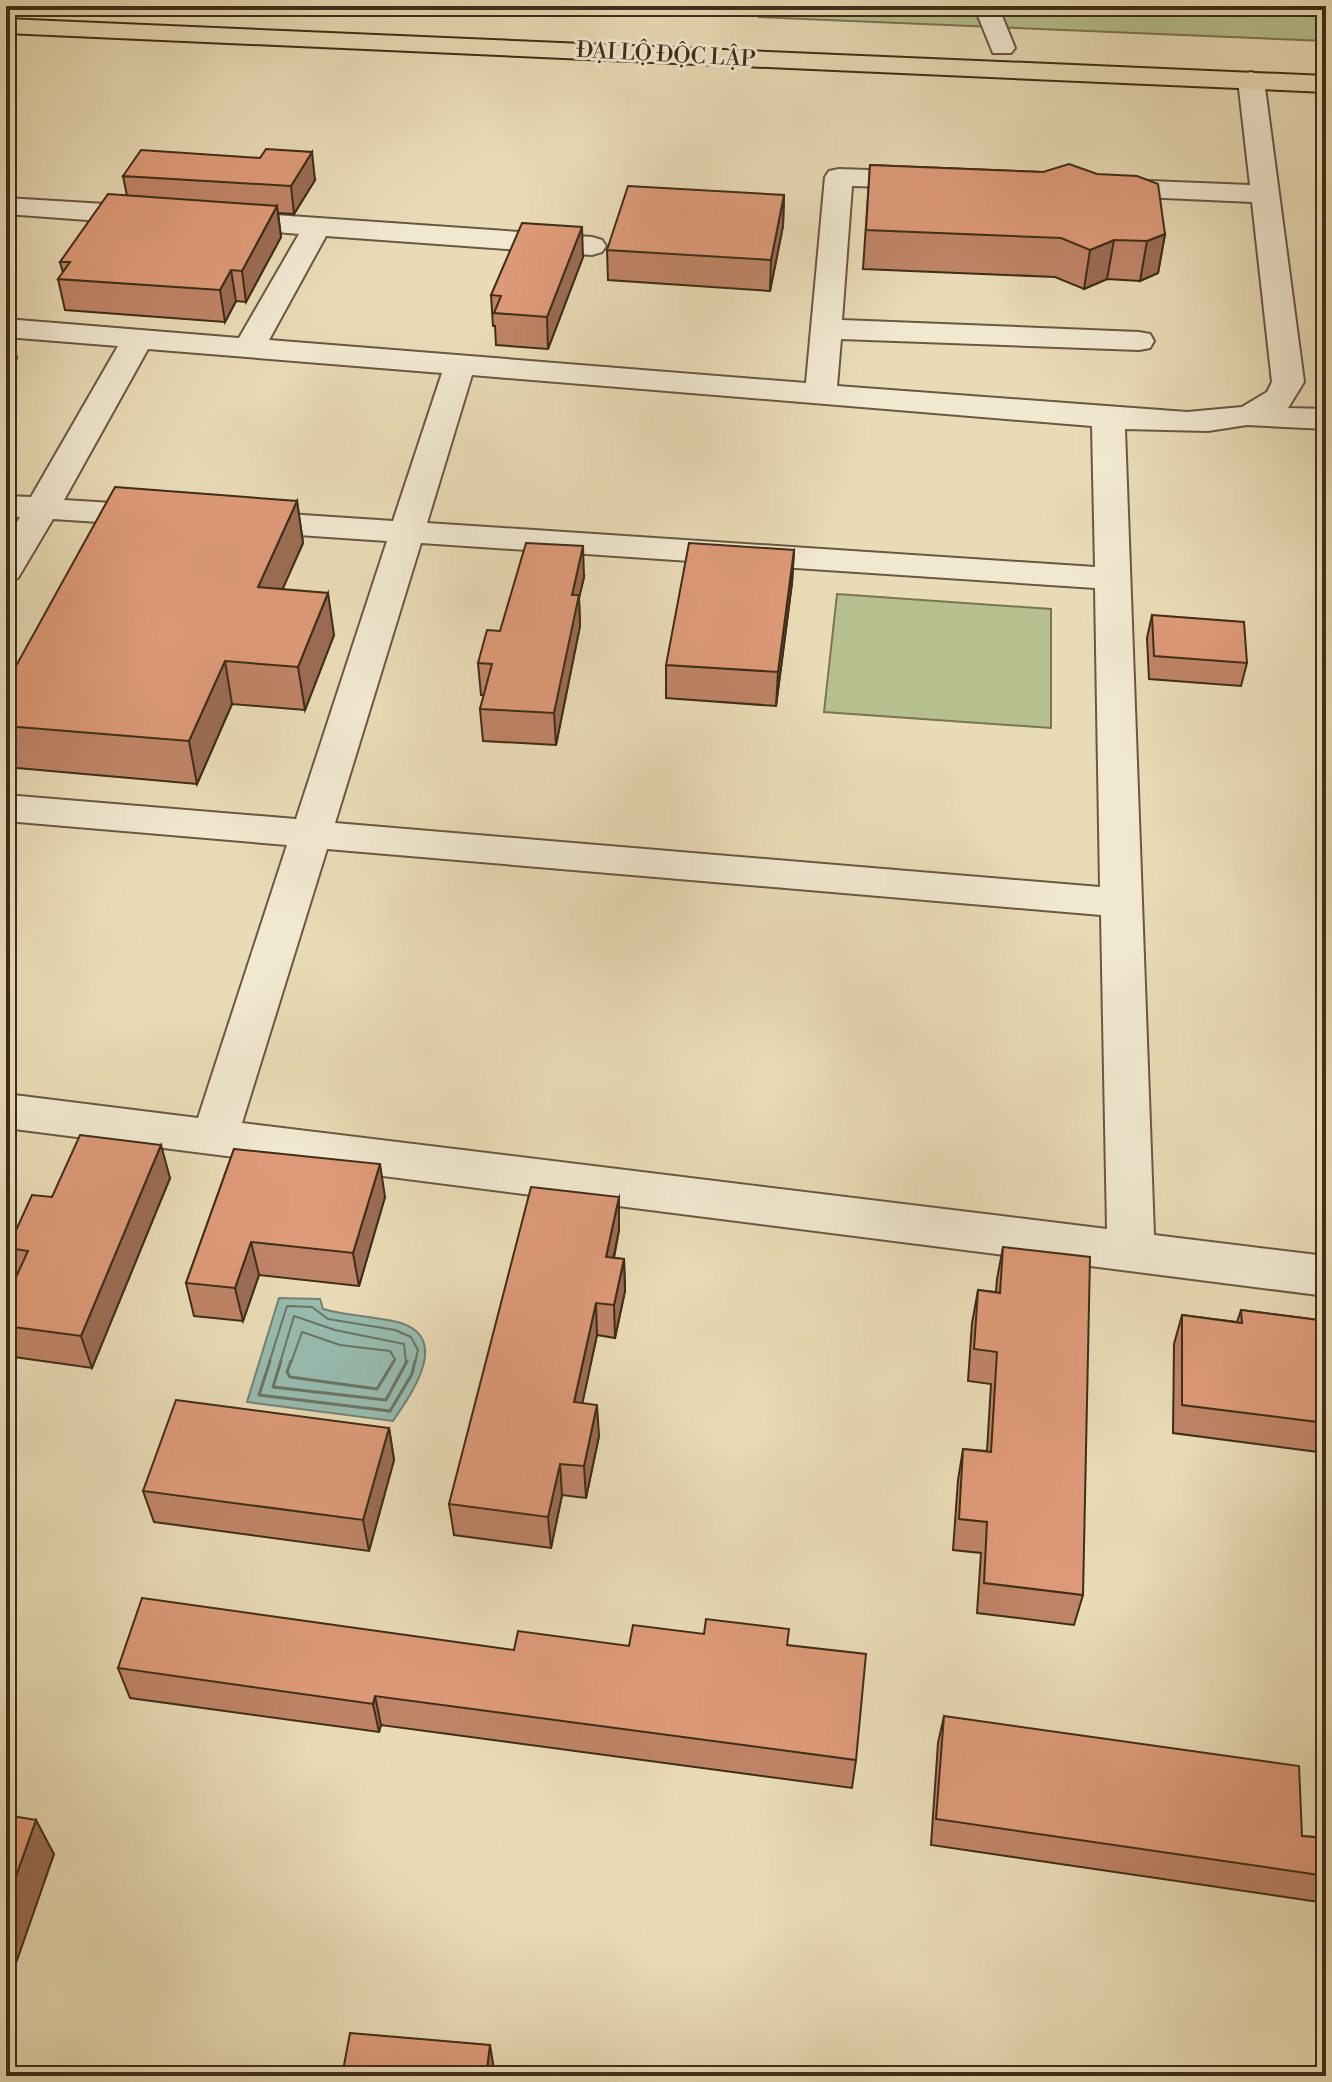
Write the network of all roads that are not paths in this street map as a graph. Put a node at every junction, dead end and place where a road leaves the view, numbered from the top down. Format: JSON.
{"nodes":[{"id":1,"x":35,"y":6,"type":"edge"},
{"id":2,"x":986,"y":6,"type":"edge"},
{"id":3,"x":6,"y":26,"type":"edge"},
{"id":4,"x":1002,"y":48,"type":"junction"},
{"id":5,"x":1326,"y":62,"type":"edge"},
{"id":6,"x":1251,"y":80,"type":"junction"},
{"id":7,"x":1326,"y":84,"type":"edge"},
{"id":8,"x":950,"y":181,"type":"edge"},
{"id":9,"x":1076,"y":186,"type":"edge"},
{"id":10,"x":1266,"y":194,"type":"junction"},
{"id":11,"x":6,"y":206,"type":"edge"},
{"id":12,"x":317,"y":227,"type":"junction"},
{"id":13,"x":592,"y":246,"type":"dead end"},
{"id":14,"x":6,"y":328,"type":"edge"},
{"id":15,"x":827,"y":329,"type":"junction"},
{"id":16,"x":138,"y":339,"type":"junction"},
{"id":17,"x":1139,"y":341,"type":"dead end"},
{"id":18,"x":249,"y":348,"type":"junction"},
{"id":19,"x":460,"y":365,"type":"junction"},
{"id":20,"x":821,"y":394,"type":"junction"},
{"id":21,"x":1248,"y":416,"type":"junction"},
{"id":22,"x":1108,"y":417,"type":"junction"},
{"id":23,"x":1326,"y":419,"type":"edge"},
{"id":24,"x":6,"y":506,"type":"edge"},
{"id":25,"x":42,"y":508,"type":"junction"},
{"id":26,"x":407,"y":532,"type":"junction"},
{"id":27,"x":6,"y":571,"type":"edge"},
{"id":28,"x":1113,"y":579,"type":"junction"},
{"id":29,"x":6,"y":808,"type":"edge"},
{"id":30,"x":311,"y":834,"type":"junction"},
{"id":31,"x":1122,"y":903,"type":"junction"},
{"id":32,"x":6,"y":1111,"type":"edge"},
{"id":33,"x":215,"y":1137,"type":"junction"},
{"id":34,"x":1131,"y":1251,"type":"junction"},
{"id":35,"x":1326,"y":1276,"type":"edge"}],
"edges":[{"from":1,"to":4,"type":"main road","name":"ĐẠI LỘ ĐỘC LẬP"},
{"from":2,"to":4,"type":"lane"},
{"from":3,"to":6,"type":"main road","name":"ĐẠI LỘ ĐỘC LẬP"},
{"from":4,"to":5,"type":"main road","name":"ĐẠI LỘ ĐỘC LẬP"},
{"from":6,"to":7,"type":"main road","name":"ĐẠI LỘ ĐỘC LẬP"},
{"from":6,"to":10,"type":"lane"},
{"from":8,"to":15,"type":"lane"},
{"from":9,"to":10,"type":"lane"},
{"from":10,"to":21,"type":"lane"},
{"from":11,"to":12,"type":"lane"},
{"from":12,"to":13,"type":"lane"},
{"from":12,"to":18,"type":"lane"},
{"from":14,"to":16,"type":"lane"},
{"from":15,"to":17,"type":"lane"},
{"from":15,"to":20,"type":"lane"},
{"from":16,"to":18,"type":"lane"},
{"from":16,"to":25,"type":"lane"},
{"from":18,"to":19,"type":"lane"},
{"from":19,"to":20,"type":"lane"},
{"from":19,"to":26,"type":"lane"},
{"from":20,"to":22,"type":"lane"},
{"from":21,"to":22,"type":"lane"},
{"from":21,"to":23,"type":"lane"},
{"from":22,"to":28,"type":"lane"},
{"from":24,"to":25,"type":"lane"},
{"from":25,"to":26,"type":"lane"},
{"from":25,"to":27,"type":"lane"},
{"from":26,"to":28,"type":"lane"},
{"from":26,"to":30,"type":"lane"},
{"from":28,"to":31,"type":"lane"},
{"from":29,"to":30,"type":"lane"},
{"from":30,"to":31,"type":"lane"},
{"from":30,"to":33,"type":"lane"},
{"from":31,"to":34,"type":"lane"},
{"from":32,"to":33,"type":"lane"},
{"from":33,"to":34,"type":"lane"},
{"from":34,"to":35,"type":"lane"}]}
